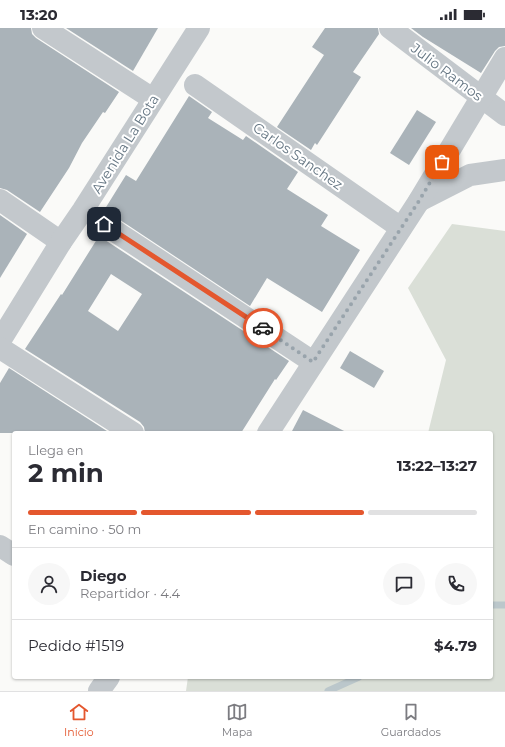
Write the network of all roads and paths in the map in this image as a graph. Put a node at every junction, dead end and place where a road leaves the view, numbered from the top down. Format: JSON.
{"nodes":[{"id":1,"x":43,"y":28,"type":"edge"},
{"id":2,"x":199,"y":28,"type":"edge"},
{"id":3,"x":390,"y":28,"type":"edge"},
{"id":4,"x":505,"y":58,"type":"edge"},
{"id":5,"x":194,"y":85,"type":"dead end"},
{"id":6,"x":481,"y":97,"type":"junction"},
{"id":7,"x":153,"y":99,"type":"junction"},
{"id":8,"x":505,"y":115,"type":"edge"},
{"id":9,"x":505,"y":170,"type":"edge"},
{"id":10,"x":0,"y":200,"type":"edge"},
{"id":11,"x":419,"y":201,"type":"junction"},
{"id":12,"x":104,"y":224,"type":"dead end"},
{"id":13,"x":402,"y":228,"type":"junction"},
{"id":14,"x":61,"y":242,"type":"junction"},
{"id":15,"x":0,"y":341,"type":"edge"},
{"id":16,"x":0,"y":348,"type":"edge"},
{"id":17,"x":313,"y":362,"type":"junction"},
{"id":18,"x":131,"y":431,"type":"edge"},
{"id":19,"x":269,"y":431,"type":"edge"},
{"id":20,"x":0,"y":546,"type":"edge"},
{"id":21,"x":12,"y":554,"type":"edge"},
{"id":22,"x":108,"y":679,"type":"edge"},
{"id":23,"x":99,"y":691,"type":"edge"}],
"edges":[{"from":1,"to":7,"type":"street"},
{"from":2,"to":7,"type":"street","name":"Avenida La Bota"},
{"from":3,"to":6,"type":"street","name":"Julio Ramos"},
{"from":4,"to":6,"type":"street"},
{"from":5,"to":13,"type":"street","name":"Carlos Sanchez"},
{"from":6,"to":8,"type":"street","name":"Julio Ramos"},
{"from":6,"to":11,"type":"street"},
{"from":7,"to":14,"type":"street","name":"Avenida La Bota"},
{"from":9,"to":11,"type":"street"},
{"from":10,"to":14,"type":"street"},
{"from":11,"to":13,"type":"street"},
{"from":12,"to":17,"type":"street"},
{"from":13,"to":17,"type":"street"},
{"from":14,"to":15,"type":"street","name":"Avenida La Bota"},
{"from":16,"to":18,"type":"street"},
{"from":17,"to":19,"type":"street"},
{"from":20,"to":21,"type":"street"},
{"from":22,"to":23,"type":"street"}]}
